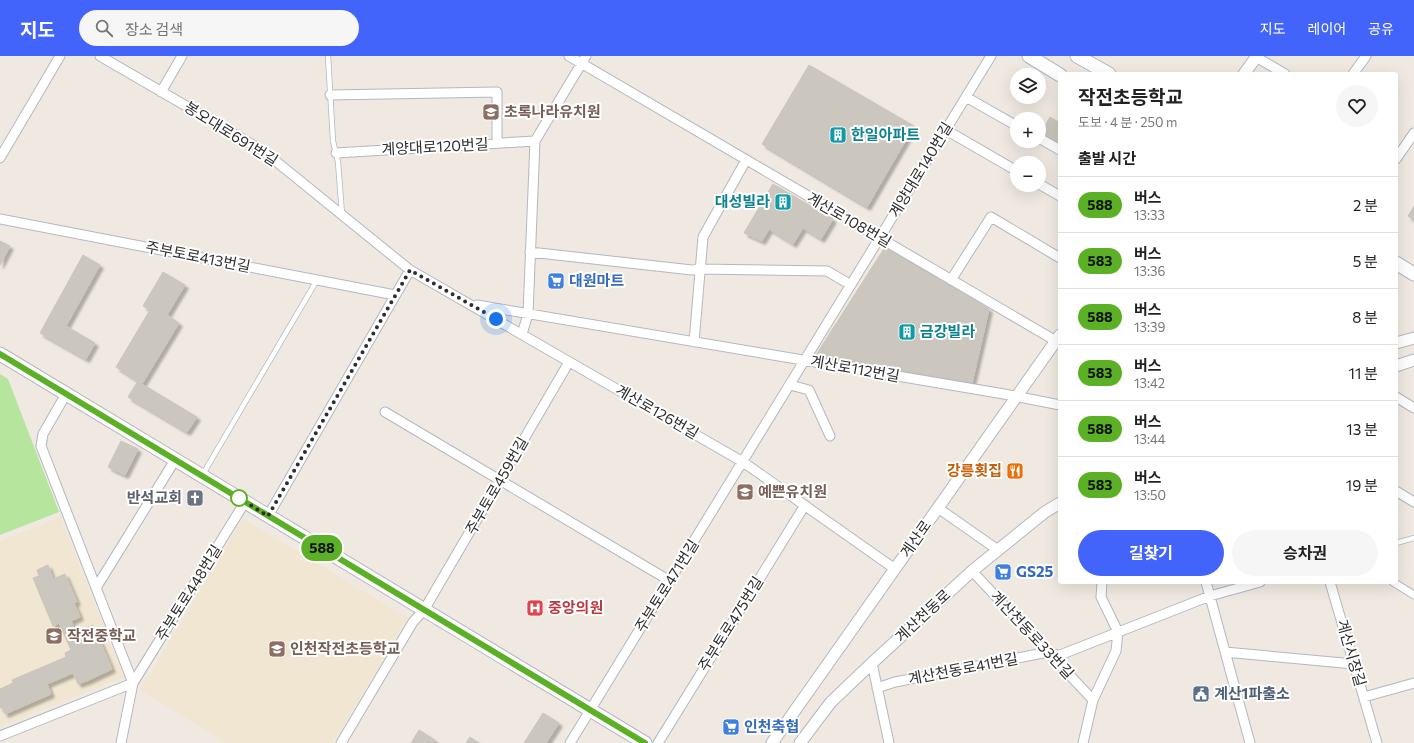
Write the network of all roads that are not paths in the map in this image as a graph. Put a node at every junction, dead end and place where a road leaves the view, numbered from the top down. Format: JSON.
{"nodes":[{"id":1,"x":60,"y":56,"type":"edge"},
{"id":2,"x":100,"y":56,"type":"edge"},
{"id":3,"x":182,"y":56,"type":"edge"},
{"id":4,"x":328,"y":56,"type":"edge"},
{"id":5,"x":568,"y":56,"type":"edge"},
{"id":6,"x":991,"y":56,"type":"edge"},
{"id":7,"x":1029,"y":56,"type":"edge"},
{"id":8,"x":1077,"y":56,"type":"edge"},
{"id":9,"x":1366,"y":56,"type":"edge"},
{"id":10,"x":1257,"y":57,"type":"edge"},
{"id":11,"x":584,"y":60,"type":"edge"},
{"id":12,"x":1105,"y":72,"type":"edge"},
{"id":13,"x":1246,"y":72,"type":"edge"},
{"id":14,"x":1282,"y":72,"type":"edge"},
{"id":15,"x":1354,"y":72,"type":"edge"},
{"id":16,"x":1058,"y":74,"type":"edge"},
{"id":17,"x":161,"y":92,"type":"junction"},
{"id":18,"x":330,"y":95,"type":"junction"},
{"id":19,"x":966,"y":97,"type":"junction"},
{"id":20,"x":1010,"y":122,"type":"edge"},
{"id":21,"x":946,"y":130,"type":"junction"},
{"id":22,"x":1414,"y":133,"type":"edge"},
{"id":23,"x":535,"y":141,"type":"junction"},
{"id":24,"x":1046,"y":142,"type":"edge"},
{"id":25,"x":497,"y":143,"type":"junction"},
{"id":26,"x":1058,"y":149,"type":"edge"},
{"id":27,"x":336,"y":153,"type":"junction"},
{"id":28,"x":1398,"y":156,"type":"edge"},
{"id":29,"x":0,"y":158,"type":"edge"},
{"id":30,"x":746,"y":160,"type":"junction"},
{"id":31,"x":1010,"y":167,"type":"edge"},
{"id":32,"x":1046,"y":188,"type":"edge"},
{"id":33,"x":1058,"y":195,"type":"edge"},
{"id":34,"x":342,"y":214,"type":"junction"},
{"id":35,"x":0,"y":219,"type":"edge"},
{"id":36,"x":880,"y":238,"type":"junction"},
{"id":37,"x":530,"y":252,"type":"junction"},
{"id":38,"x":1058,"y":257,"type":"edge"},
{"id":39,"x":1398,"y":264,"type":"edge"},
{"id":40,"x":700,"y":269,"type":"junction"},
{"id":41,"x":410,"y":270,"type":"junction"},
{"id":42,"x":1414,"y":274,"type":"edge"},
{"id":43,"x":317,"y":280,"type":"junction"},
{"id":44,"x":952,"y":280,"type":"junction"},
{"id":45,"x":851,"y":285,"type":"junction"},
{"id":46,"x":395,"y":295,"type":"junction"},
{"id":47,"x":470,"y":304,"type":"junction"},
{"id":48,"x":528,"y":314,"type":"junction"},
{"id":49,"x":522,"y":334,"type":"junction"},
{"id":50,"x":1058,"y":338,"type":"edge"},
{"id":51,"x":1414,"y":338,"type":"edge"},
{"id":52,"x":694,"y":342,"type":"junction"},
{"id":53,"x":1398,"y":342,"type":"edge"},
{"id":54,"x":0,"y":354,"type":"edge"},
{"id":55,"x":1414,"y":360,"type":"edge"},
{"id":56,"x":805,"y":361,"type":"junction"},
{"id":57,"x":569,"y":362,"type":"junction"},
{"id":58,"x":1398,"y":365,"type":"edge"},
{"id":59,"x":790,"y":385,"type":"junction"},
{"id":60,"x":66,"y":394,"type":"junction"},
{"id":61,"x":1016,"y":397,"type":"junction"},
{"id":62,"x":1398,"y":398,"type":"edge"},
{"id":63,"x":1058,"y":406,"type":"edge"},
{"id":64,"x":1414,"y":408,"type":"edge"},
{"id":65,"x":385,"y":412,"type":"dead end"},
{"id":66,"x":830,"y":436,"type":"dead end"},
{"id":67,"x":175,"y":460,"type":"junction"},
{"id":68,"x":743,"y":462,"type":"junction"},
{"id":69,"x":202,"y":476,"type":"junction"},
{"id":70,"x":500,"y":480,"type":"junction"},
{"id":71,"x":1398,"y":492,"type":"edge"},
{"id":72,"x":245,"y":502,"type":"junction"},
{"id":73,"x":1414,"y":502,"type":"edge"},
{"id":74,"x":1058,"y":504,"type":"edge"},
{"id":75,"x":805,"y":505,"type":"junction"},
{"id":76,"x":938,"y":508,"type":"junction"},
{"id":77,"x":268,"y":516,"type":"junction"},
{"id":78,"x":1414,"y":538,"type":"edge"},
{"id":79,"x":1398,"y":542,"type":"edge"},
{"id":80,"x":998,"y":550,"type":"junction"},
{"id":81,"x":895,"y":569,"type":"junction"},
{"id":82,"x":972,"y":570,"type":"junction"},
{"id":83,"x":670,"y":581,"type":"junction"},
{"id":84,"x":1102,"y":584,"type":"edge"},
{"id":85,"x":1207,"y":584,"type":"edge"},
{"id":86,"x":1253,"y":584,"type":"edge"},
{"id":87,"x":1331,"y":584,"type":"edge"},
{"id":88,"x":1396,"y":584,"type":"edge"},
{"id":89,"x":96,"y":588,"type":"junction"},
{"id":90,"x":1414,"y":595,"type":"edge"},
{"id":91,"x":1210,"y":596,"type":"junction"},
{"id":92,"x":424,"y":610,"type":"junction"},
{"id":93,"x":1118,"y":632,"type":"junction"},
{"id":94,"x":1225,"y":652,"type":"junction"},
{"id":95,"x":1050,"y":653,"type":"junction"},
{"id":96,"x":872,"y":663,"type":"junction"},
{"id":97,"x":1354,"y":664,"type":"junction"},
{"id":98,"x":133,"y":683,"type":"junction"},
{"id":99,"x":1414,"y":683,"type":"edge"},
{"id":100,"x":877,"y":688,"type":"junction"},
{"id":101,"x":1364,"y":697,"type":"junction"},
{"id":102,"x":1093,"y":700,"type":"junction"},
{"id":103,"x":590,"y":710,"type":"junction"},
{"id":104,"x":0,"y":736,"type":"edge"},
{"id":105,"x":121,"y":743,"type":"edge"},
{"id":106,"x":341,"y":743,"type":"edge"},
{"id":107,"x":570,"y":743,"type":"edge"},
{"id":108,"x":645,"y":743,"type":"edge"},
{"id":109,"x":658,"y":743,"type":"edge"},
{"id":110,"x":772,"y":743,"type":"edge"},
{"id":111,"x":800,"y":743,"type":"edge"},
{"id":112,"x":888,"y":743,"type":"edge"},
{"id":113,"x":1083,"y":743,"type":"edge"},
{"id":114,"x":1250,"y":743,"type":"edge"},
{"id":115,"x":1377,"y":743,"type":"edge"}],
"edges":[{"from":1,"to":29,"type":"street"},
{"from":2,"to":17,"type":"street","name":"봉오대로691번길"},
{"from":3,"to":17,"type":"street"},
{"from":4,"to":18,"type":"lane"},
{"from":5,"to":11,"type":"street","name":"계산로108번길"},
{"from":6,"to":19,"type":"street","name":"계양대로140번길"},
{"from":7,"to":16,"type":"main road"},
{"from":8,"to":12,"type":"main road"},
{"from":9,"to":15,"type":"street"},
{"from":10,"to":13,"type":"street"},
{"from":10,"to":14,"type":"street"},
{"from":11,"to":23,"type":"street"},
{"from":11,"to":30,"type":"street","name":"계산로108번길"},
{"from":17,"to":34,"type":"street","name":"봉오대로691번길"},
{"from":18,"to":25,"type":"street"},
{"from":18,"to":27,"type":"lane"},
{"from":19,"to":20,"type":"street"},
{"from":19,"to":21,"type":"street","name":"계양대로140번길"},
{"from":21,"to":31,"type":"street"},
{"from":21,"to":36,"type":"street","name":"계양대로140번길"},
{"from":22,"to":28,"type":"street"},
{"from":23,"to":25,"type":"street","name":"계양대로120번길"},
{"from":23,"to":37,"type":"street"},
{"from":24,"to":26,"type":"street"},
{"from":25,"to":27,"type":"street","name":"계양대로120번길"},
{"from":27,"to":34,"type":"lane"},
{"from":30,"to":36,"type":"street","name":"계산로108번길"},
{"from":30,"to":40,"type":"street"},
{"from":32,"to":33,"type":"street"},
{"from":34,"to":41,"type":"street","name":"봉오대로691번길"},
{"from":35,"to":43,"type":"street","name":"주부토로413번길"},
{"from":36,"to":44,"type":"street","name":"계산로108번길"},
{"from":36,"to":45,"type":"street","name":"계양대로140번길"},
{"from":37,"to":40,"type":"street"},
{"from":37,"to":48,"type":"street"},
{"from":38,"to":44,"type":"street"},
{"from":39,"to":42,"type":"main road"},
{"from":40,"to":45,"type":"street"},
{"from":40,"to":52,"type":"street"},
{"from":41,"to":46,"type":"street"},
{"from":41,"to":47,"type":"street","name":"계산로126번길"},
{"from":43,"to":46,"type":"street","name":"주부토로413번길"},
{"from":43,"to":69,"type":"lane"},
{"from":44,"to":50,"type":"street","name":"계산로108번길"},
{"from":45,"to":56,"type":"street","name":"계양대로140번길"},
{"from":46,"to":77,"type":"street"},
{"from":47,"to":48,"type":"street","name":"계산로112번길"},
{"from":47,"to":49,"type":"street","name":"계산로126번길"},
{"from":48,"to":49,"type":"street"},
{"from":48,"to":52,"type":"street","name":"계산로112번길"},
{"from":49,"to":57,"type":"street","name":"계산로126번길"},
{"from":50,"to":61,"type":"street","name":"계산로"},
{"from":51,"to":53,"type":"street"},
{"from":52,"to":56,"type":"street","name":"계산로112번길"},
{"from":54,"to":60,"type":"main road"},
{"from":55,"to":58,"type":"street"},
{"from":56,"to":59,"type":"street","name":"계양대로140번길"},
{"from":56,"to":61,"type":"street","name":"계산로112번길"},
{"from":57,"to":68,"type":"street","name":"계산로126번길"},
{"from":57,"to":70,"type":"street","name":"주부토로459번길"},
{"from":59,"to":66,"type":"street"},
{"from":59,"to":68,"type":"street","name":"계양대로140번길"},
{"from":60,"to":67,"type":"main road"},
{"from":60,"to":89,"type":"street"},
{"from":61,"to":63,"type":"street","name":"계산로112번길"},
{"from":61,"to":76,"type":"street","name":"계산로"},
{"from":62,"to":64,"type":"street"},
{"from":65,"to":70,"type":"street"},
{"from":67,"to":69,"type":"main road"},
{"from":67,"to":89,"type":"street"},
{"from":68,"to":75,"type":"street","name":"계산로126번길"},
{"from":68,"to":83,"type":"street","name":"주부토로471번길"},
{"from":69,"to":72,"type":"main road"},
{"from":70,"to":83,"type":"street"},
{"from":70,"to":92,"type":"street","name":"주부토로459번길"},
{"from":71,"to":73,"type":"street"},
{"from":72,"to":77,"type":"main road"},
{"from":72,"to":98,"type":"street","name":"주부토로448번길"},
{"from":74,"to":80,"type":"street","name":"계산천동로"},
{"from":75,"to":81,"type":"street","name":"계산로126번길"},
{"from":75,"to":109,"type":"street","name":"주부토로475번길"},
{"from":76,"to":80,"type":"street"},
{"from":76,"to":81,"type":"street","name":"계산로"},
{"from":77,"to":92,"type":"main road"},
{"from":78,"to":79,"type":"lane"},
{"from":80,"to":82,"type":"street","name":"계산천동로"},
{"from":81,"to":110,"type":"street","name":"계산로"},
{"from":82,"to":95,"type":"street","name":"계산천동로33번길"},
{"from":82,"to":96,"type":"street","name":"계산천동로"},
{"from":83,"to":103,"type":"street","name":"주부토로471번길"},
{"from":84,"to":93,"type":"street"},
{"from":85,"to":91,"type":"street"},
{"from":86,"to":91,"type":"street"},
{"from":87,"to":97,"type":"street","name":"계산시장길"},
{"from":88,"to":90,"type":"street"},
{"from":89,"to":98,"type":"street"},
{"from":91,"to":93,"type":"street","name":"계산천동로41번길"},
{"from":91,"to":94,"type":"street"},
{"from":92,"to":103,"type":"main road"},
{"from":92,"to":106,"type":"street","name":"주부토로459번길"},
{"from":93,"to":95,"type":"street","name":"계산천동로41번길"},
{"from":93,"to":102,"type":"street"},
{"from":94,"to":97,"type":"street"},
{"from":94,"to":114,"type":"street"},
{"from":95,"to":100,"type":"street","name":"계산천동로41번길"},
{"from":95,"to":102,"type":"street","name":"계산천동로33번길"},
{"from":96,"to":100,"type":"street"},
{"from":96,"to":111,"type":"street","name":"계산천동로"},
{"from":97,"to":101,"type":"street","name":"계산시장길"},
{"from":98,"to":104,"type":"street"},
{"from":98,"to":105,"type":"street","name":"주부토로448번길"},
{"from":99,"to":101,"type":"street","name":"계산시장길"},
{"from":100,"to":112,"type":"street"},
{"from":101,"to":115,"type":"street"},
{"from":102,"to":113,"type":"street"},
{"from":103,"to":107,"type":"street","name":"주부토로471번길"},
{"from":103,"to":108,"type":"main road"}]}
